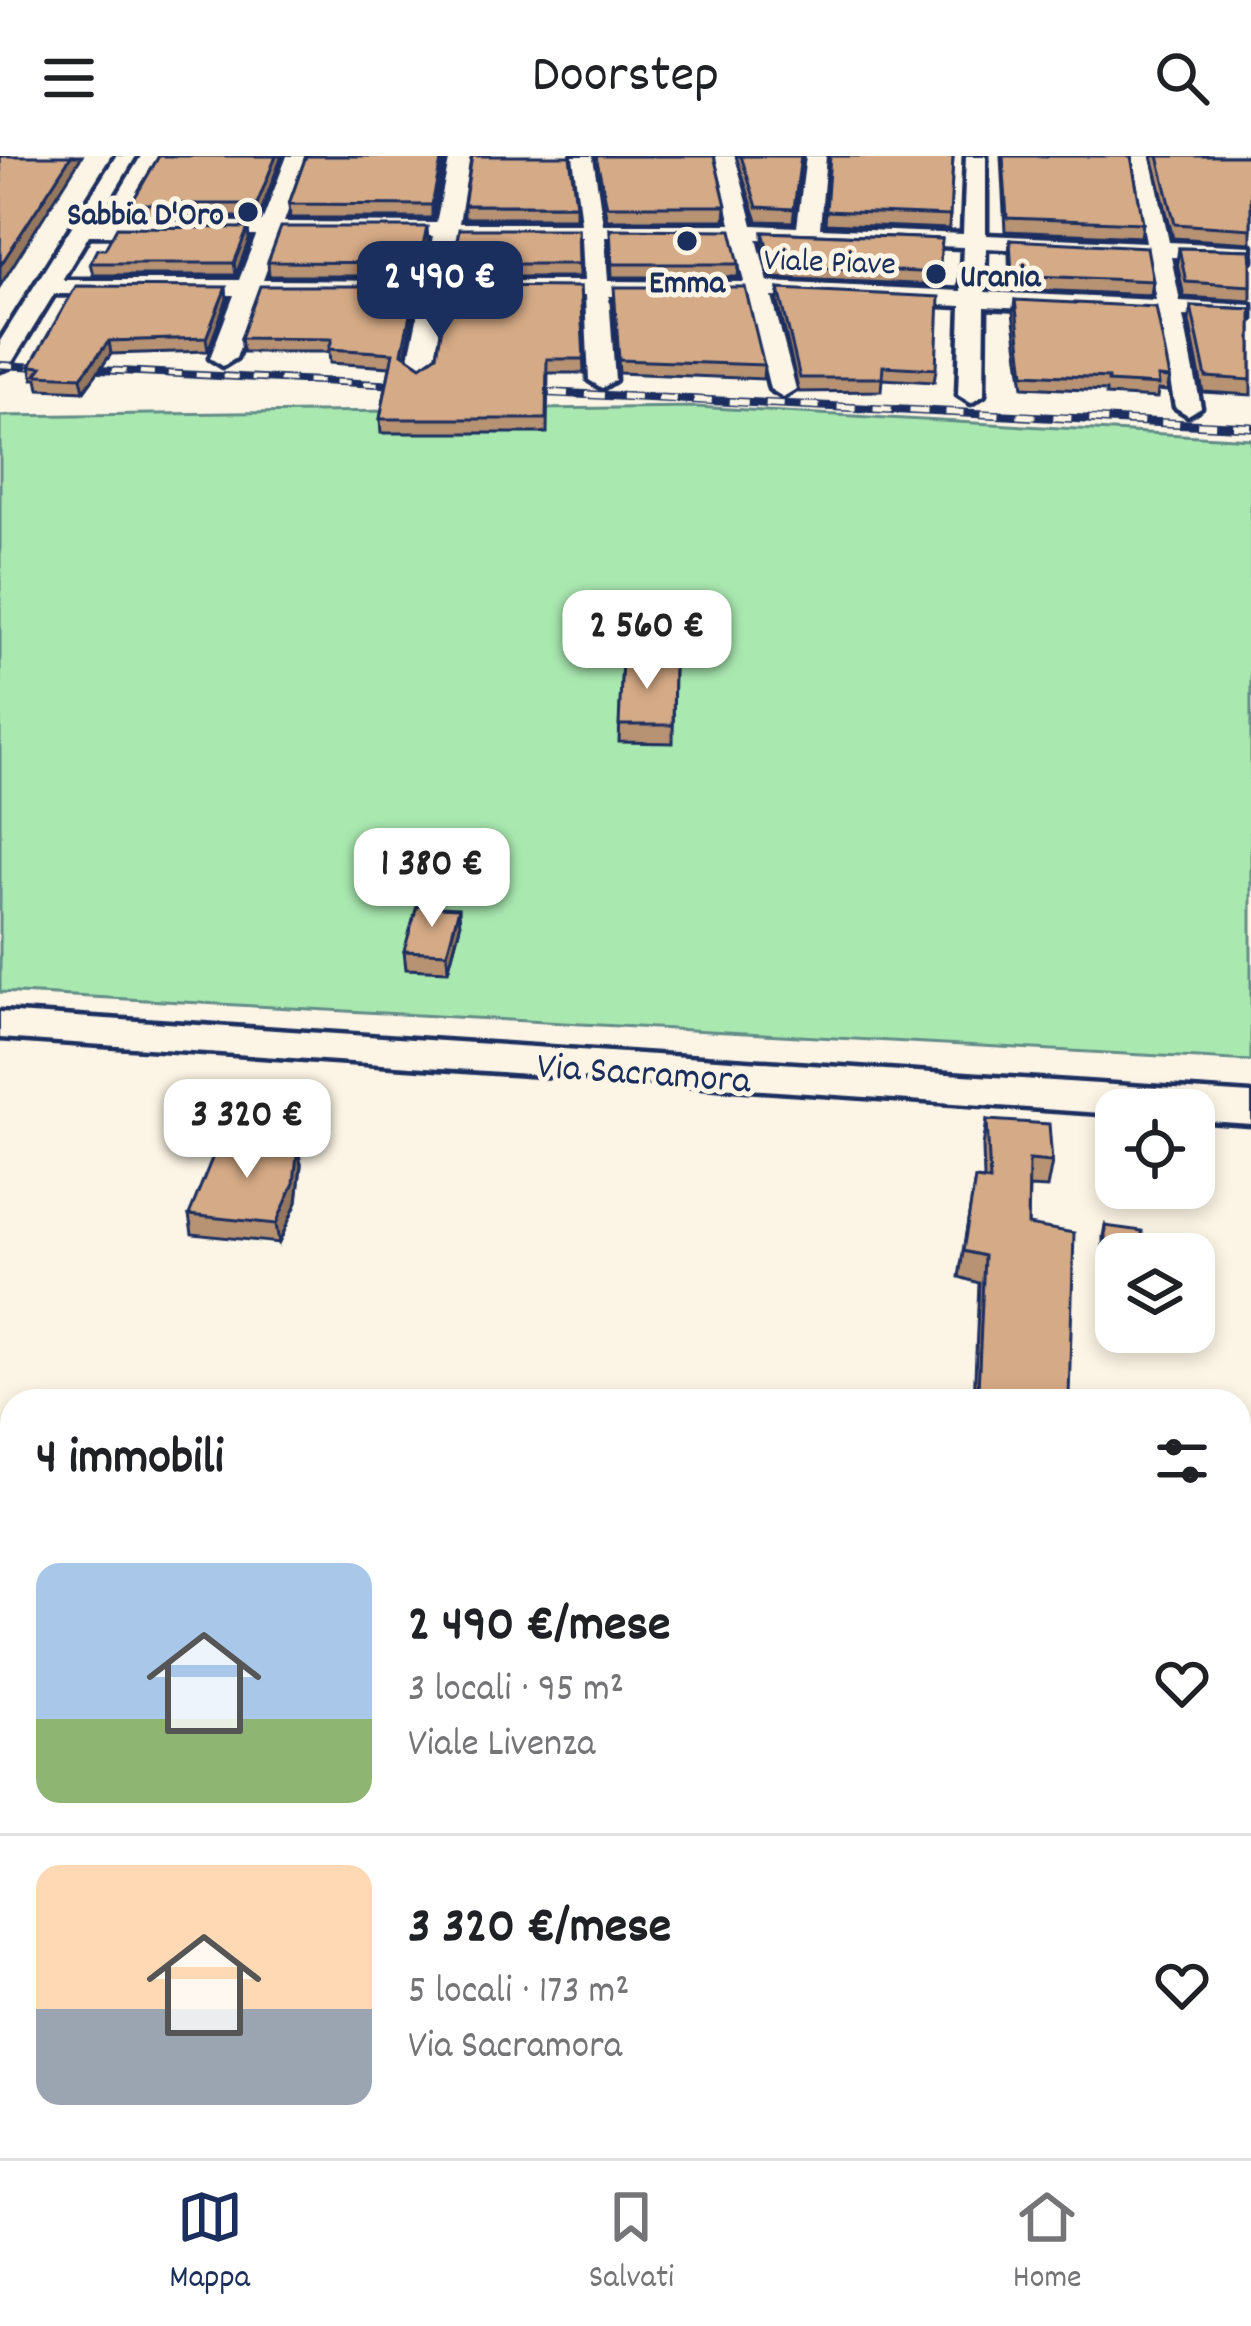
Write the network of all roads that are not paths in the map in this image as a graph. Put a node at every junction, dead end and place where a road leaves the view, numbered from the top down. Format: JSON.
{"nodes":[{"id":1,"x":126,"y":156,"type":"edge"},
{"id":2,"x":297,"y":156,"type":"edge"},
{"id":3,"x":460,"y":156,"type":"edge"},
{"id":4,"x":583,"y":156,"type":"edge"},
{"id":5,"x":724,"y":156,"type":"edge"},
{"id":6,"x":816,"y":156,"type":"edge"},
{"id":7,"x":976,"y":156,"type":"edge"},
{"id":8,"x":1141,"y":156,"type":"edge"},
{"id":9,"x":82,"y":228,"type":"junction"},
{"id":10,"x":270,"y":229,"type":"junction"},
{"id":11,"x":449,"y":231,"type":"junction"},
{"id":12,"x":593,"y":231,"type":"junction"},
{"id":13,"x":741,"y":231,"type":"junction"},
{"id":14,"x":808,"y":234,"type":"junction"},
{"id":15,"x":974,"y":242,"type":"junction"},
{"id":16,"x":1159,"y":251,"type":"junction"},
{"id":17,"x":1251,"y":253,"type":"edge"},
{"id":18,"x":46,"y":287,"type":"junction"},
{"id":19,"x":248,"y":288,"type":"junction"},
{"id":20,"x":436,"y":289,"type":"junction"},
{"id":21,"x":597,"y":289,"type":"junction"},
{"id":22,"x":760,"y":289,"type":"junction"},
{"id":23,"x":969,"y":297,"type":"junction"},
{"id":24,"x":1171,"y":308,"type":"junction"},
{"id":25,"x":1251,"y":312,"type":"edge"},
{"id":26,"x":223,"y":358,"type":"dead end"},
{"id":27,"x":0,"y":362,"type":"edge"},
{"id":28,"x":420,"y":368,"type":"edge"},
{"id":29,"x":602,"y":380,"type":"dead end"},
{"id":30,"x":783,"y":389,"type":"dead end"},
{"id":31,"x":971,"y":395,"type":"dead end"},
{"id":32,"x":1188,"y":407,"type":"dead end"},
{"id":33,"x":12,"y":1029,"type":"edge"},
{"id":34,"x":1251,"y":1109,"type":"edge"}],
"edges":[{"from":1,"to":9,"type":"street"},
{"from":2,"to":10,"type":"street"},
{"from":3,"to":11,"type":"street"},
{"from":4,"to":12,"type":"street"},
{"from":5,"to":13,"type":"street"},
{"from":6,"to":14,"type":"street"},
{"from":7,"to":15,"type":"street"},
{"from":8,"to":16,"type":"street"},
{"from":9,"to":10,"type":"street"},
{"from":9,"to":18,"type":"street"},
{"from":10,"to":11,"type":"street"},
{"from":10,"to":19,"type":"street"},
{"from":11,"to":12,"type":"street"},
{"from":11,"to":20,"type":"street"},
{"from":12,"to":13,"type":"street"},
{"from":12,"to":21,"type":"street"},
{"from":13,"to":14,"type":"street"},
{"from":13,"to":22,"type":"street"},
{"from":14,"to":15,"type":"street"},
{"from":15,"to":16,"type":"street"},
{"from":15,"to":23,"type":"street"},
{"from":16,"to":17,"type":"street"},
{"from":16,"to":24,"type":"street"},
{"from":18,"to":19,"type":"street","name":"Viale Piave"},
{"from":18,"to":27,"type":"street"},
{"from":19,"to":20,"type":"street","name":"Viale Piave"},
{"from":19,"to":26,"type":"street"},
{"from":20,"to":21,"type":"street","name":"Viale Piave"},
{"from":20,"to":28,"type":"street"},
{"from":21,"to":22,"type":"street","name":"Viale Piave"},
{"from":21,"to":29,"type":"street"},
{"from":22,"to":23,"type":"street","name":"Viale Piave"},
{"from":22,"to":30,"type":"street"},
{"from":23,"to":24,"type":"street","name":"Viale Piave"},
{"from":23,"to":31,"type":"street"},
{"from":24,"to":25,"type":"street","name":"Viale Piave"},
{"from":24,"to":32,"type":"street"},
{"from":33,"to":34,"type":"street","name":"Via Sacramora"}]}
